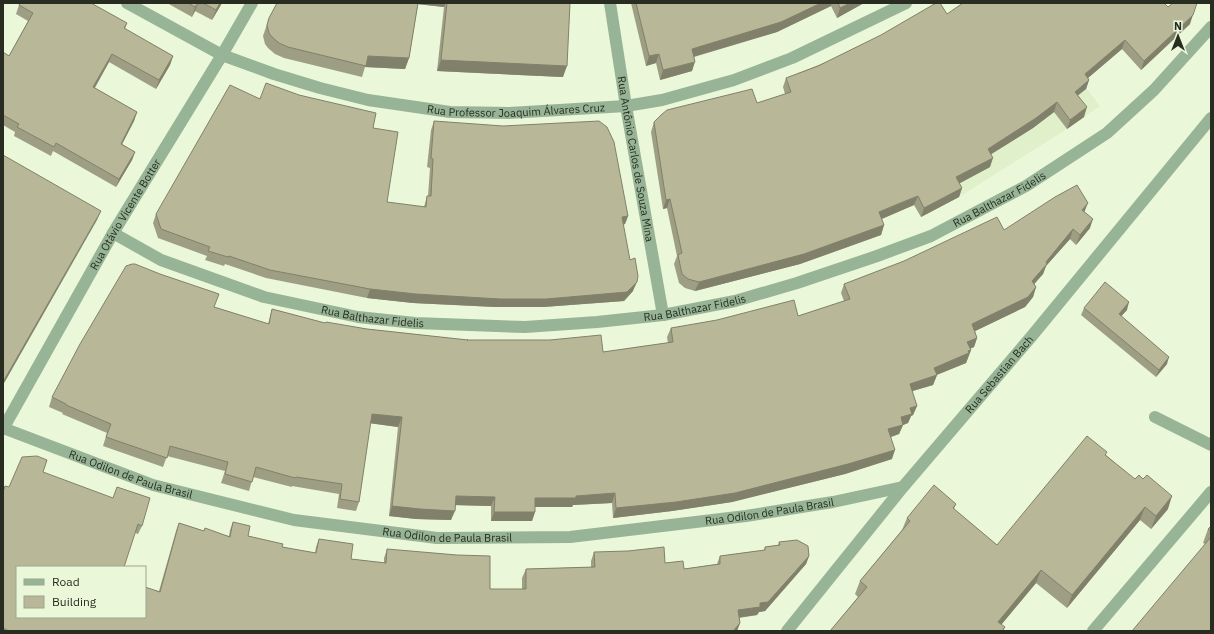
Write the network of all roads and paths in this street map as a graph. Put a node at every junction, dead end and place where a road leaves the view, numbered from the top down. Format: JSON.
{"nodes":[{"id":1,"x":127,"y":3,"type":"edge"},
{"id":2,"x":252,"y":3,"type":"edge"},
{"id":3,"x":610,"y":3,"type":"edge"},
{"id":4,"x":906,"y":3,"type":"edge"},
{"id":5,"x":1211,"y":27,"type":"edge"},
{"id":6,"x":222,"y":55,"type":"junction"},
{"id":7,"x":626,"y":106,"type":"junction"},
{"id":8,"x":1211,"y":118,"type":"edge"},
{"id":9,"x":113,"y":233,"type":"junction"},
{"id":10,"x":662,"y":315,"type":"junction"},
{"id":11,"x":1155,"y":417,"type":"dead end"},
{"id":12,"x":3,"y":428,"type":"edge"},
{"id":13,"x":1211,"y":445,"type":"edge"},
{"id":14,"x":903,"y":487,"type":"junction"},
{"id":15,"x":1211,"y":492,"type":"edge"},
{"id":16,"x":787,"y":631,"type":"edge"},
{"id":17,"x":1093,"y":631,"type":"edge"}],
"edges":[{"from":1,"to":6,"type":"street","name":"Rua Professor Joaquim Álvares Cruz"},
{"from":2,"to":6,"type":"street","name":"Rua Otávio Vicente Botter"},
{"from":3,"to":7,"type":"street","name":"Rua Antônio Carlos de Souza Mina"},
{"from":4,"to":7,"type":"street","name":"Rua Professor Joaquim Álvares Cruz"},
{"from":5,"to":10,"type":"street","name":"Rua Balthazar Fidelis"},
{"from":6,"to":7,"type":"street","name":"Rua Professor Joaquim Álvares Cruz"},
{"from":6,"to":9,"type":"street","name":"Rua Otávio Vicente Botter"},
{"from":7,"to":10,"type":"street","name":"Rua Antônio Carlos de Souza Mina"},
{"from":8,"to":14,"type":"street","name":"Rua Sebastian Bach"},
{"from":9,"to":10,"type":"street","name":"Rua Balthazar Fidelis"},
{"from":9,"to":12,"type":"street","name":"Rua Otávio Vicente Botter"},
{"from":11,"to":13,"type":"street"},
{"from":12,"to":14,"type":"street","name":"Rua Odilon de Paula Brasil"},
{"from":14,"to":16,"type":"street","name":"Rua Sebastian Bach"},
{"from":15,"to":17,"type":"street"}]}
